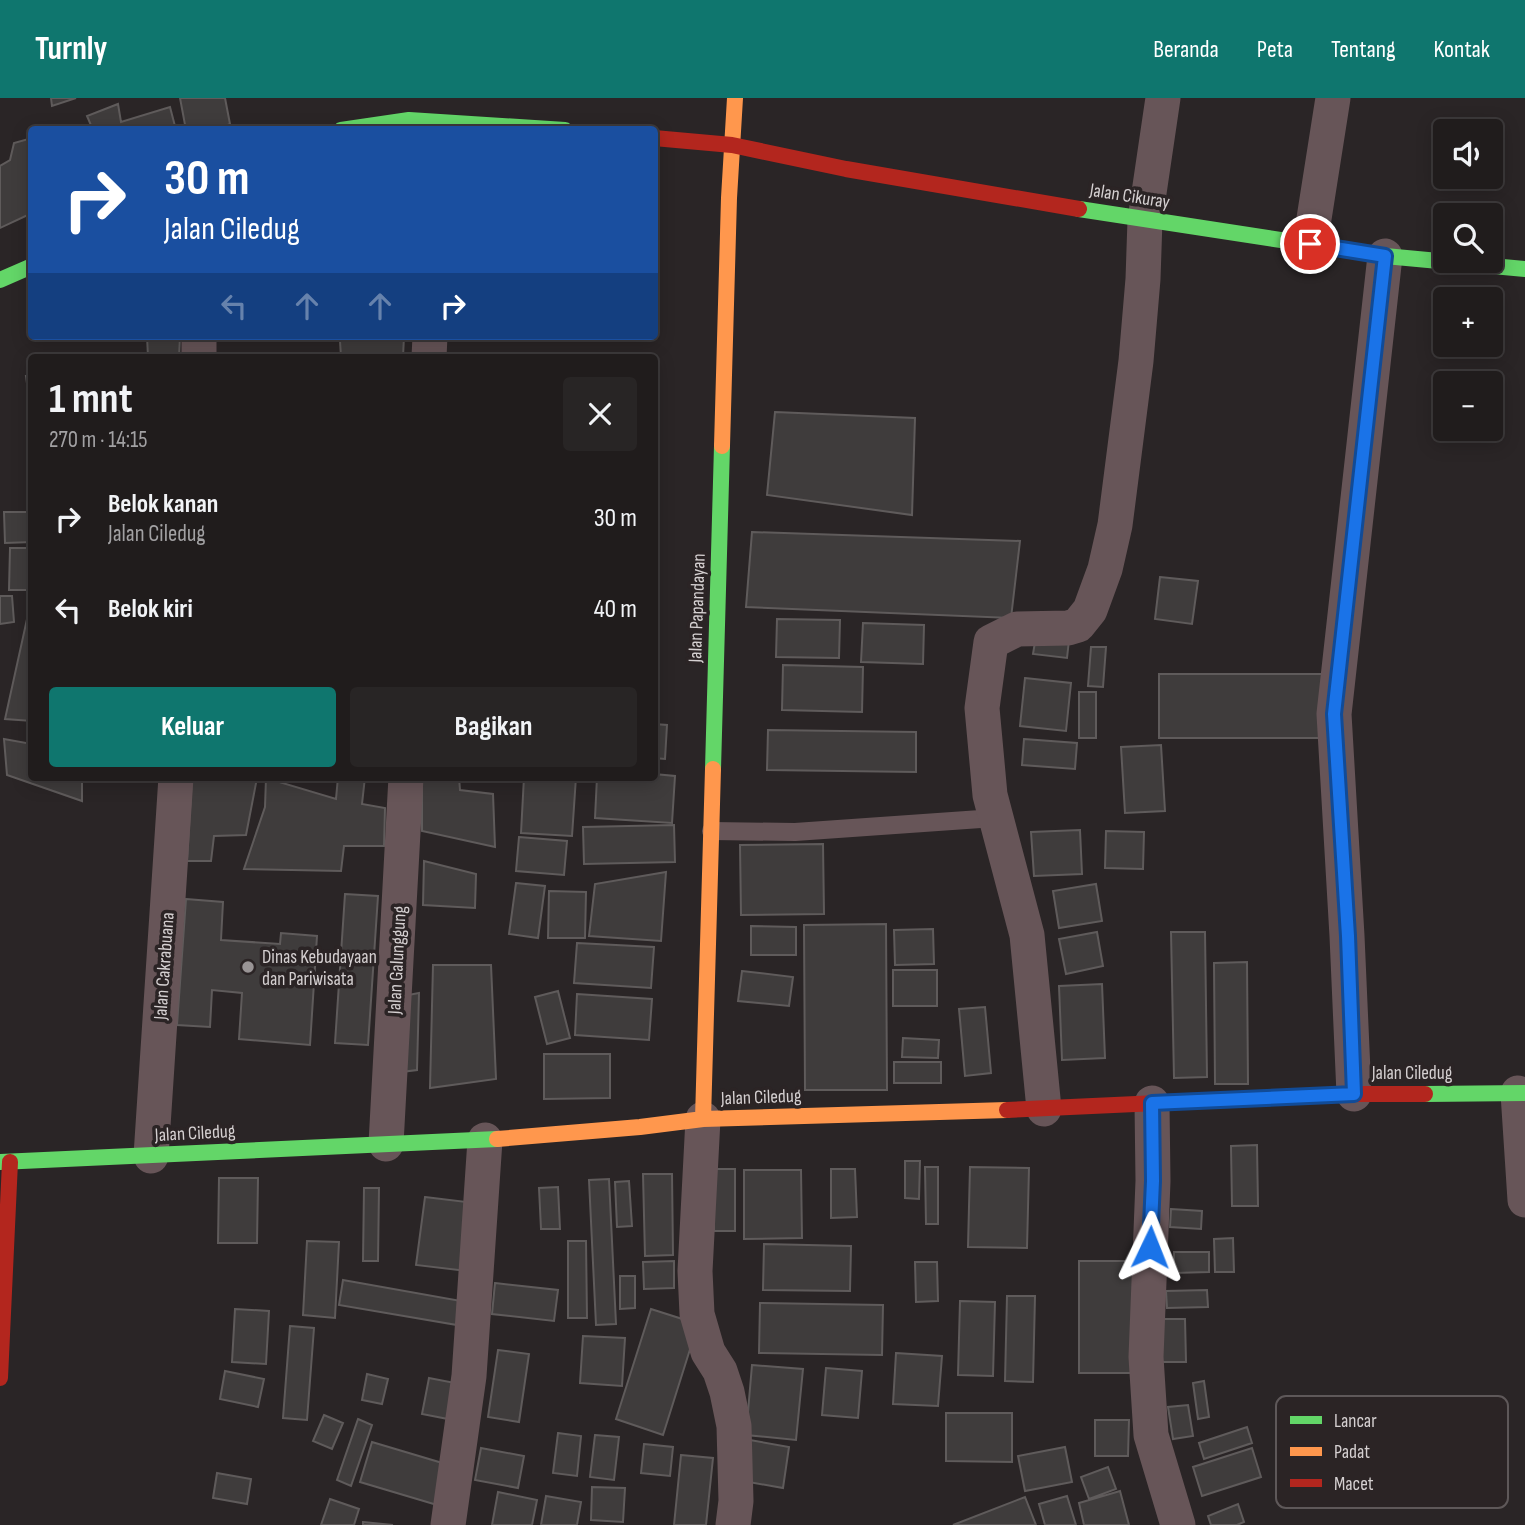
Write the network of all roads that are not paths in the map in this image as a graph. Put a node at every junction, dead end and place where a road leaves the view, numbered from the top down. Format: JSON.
{"nodes":[{"id":1,"x":735,"y":98,"type":"edge"},
{"id":2,"x":1163,"y":98,"type":"edge"},
{"id":3,"x":1333,"y":98,"type":"edge"},
{"id":4,"x":368,"y":126,"type":"edge"},
{"id":5,"x":441,"y":126,"type":"edge"},
{"id":6,"x":658,"y":138,"type":"edge"},
{"id":7,"x":732,"y":145,"type":"junction"},
{"id":8,"x":1145,"y":220,"type":"junction"},
{"id":9,"x":1310,"y":244,"type":"junction"},
{"id":10,"x":1385,"y":256,"type":"junction"},
{"id":11,"x":28,"y":268,"type":"edge"},
{"id":12,"x":1525,"y":269,"type":"edge"},
{"id":13,"x":0,"y":280,"type":"edge"},
{"id":14,"x":176,"y":781,"type":"edge"},
{"id":15,"x":406,"y":781,"type":"edge"},
{"id":16,"x":995,"y":818,"type":"junction"},
{"id":17,"x":711,"y":831,"type":"junction"},
{"id":18,"x":1521,"y":1093,"type":"edge"},
{"id":19,"x":1354,"y":1094,"type":"junction"},
{"id":20,"x":1152,"y":1103,"type":"junction"},
{"id":21,"x":1044,"y":1109,"type":"junction"},
{"id":22,"x":703,"y":1119,"type":"junction"},
{"id":23,"x":485,"y":1140,"type":"junction"},
{"id":24,"x":386,"y":1144,"type":"junction"},
{"id":25,"x":150,"y":1156,"type":"junction"},
{"id":26,"x":5,"y":1162,"type":"edge"},
{"id":27,"x":1525,"y":1200,"type":"edge"},
{"id":28,"x":0,"y":1378,"type":"edge"},
{"id":29,"x":448,"y":1525,"type":"edge"},
{"id":30,"x":733,"y":1525,"type":"edge"},
{"id":31,"x":1178,"y":1525,"type":"edge"}],
"edges":[{"from":1,"to":7,"type":"street","name":"Jalan Papandayan"},
{"from":2,"to":8,"type":"street"},
{"from":3,"to":9,"type":"street"},
{"from":4,"to":5,"type":"street"},
{"from":6,"to":7,"type":"street","name":"Jalan Cikuray"},
{"from":7,"to":8,"type":"street","name":"Jalan Cikuray"},
{"from":7,"to":17,"type":"street","name":"Jalan Papandayan"},
{"from":8,"to":9,"type":"street","name":"Jalan Cikuray"},
{"from":8,"to":16,"type":"street"},
{"from":9,"to":10,"type":"street","name":"Jalan Cikuray"},
{"from":10,"to":12,"type":"street","name":"Jalan Cikuray"},
{"from":10,"to":19,"type":"street"},
{"from":11,"to":13,"type":"street"},
{"from":14,"to":25,"type":"street","name":"Jalan Cakrabuana"},
{"from":15,"to":24,"type":"street","name":"Jalan Galunggung"},
{"from":16,"to":17,"type":"lane"},
{"from":16,"to":21,"type":"street"},
{"from":17,"to":22,"type":"street","name":"Jalan Papandayan"},
{"from":18,"to":19,"type":"street","name":"Jalan Ciledug"},
{"from":18,"to":27,"type":"street"},
{"from":19,"to":20,"type":"street","name":"Jalan Ciledug"},
{"from":20,"to":21,"type":"street","name":"Jalan Ciledug"},
{"from":20,"to":31,"type":"street"},
{"from":21,"to":22,"type":"street","name":"Jalan Ciledug"},
{"from":22,"to":23,"type":"street","name":"Jalan Ciledug"},
{"from":22,"to":30,"type":"street"},
{"from":23,"to":24,"type":"street","name":"Jalan Ciledug"},
{"from":23,"to":29,"type":"street"},
{"from":24,"to":25,"type":"street","name":"Jalan Ciledug"},
{"from":25,"to":26,"type":"street","name":"Jalan Ciledug"},
{"from":26,"to":28,"type":"street"}]}
